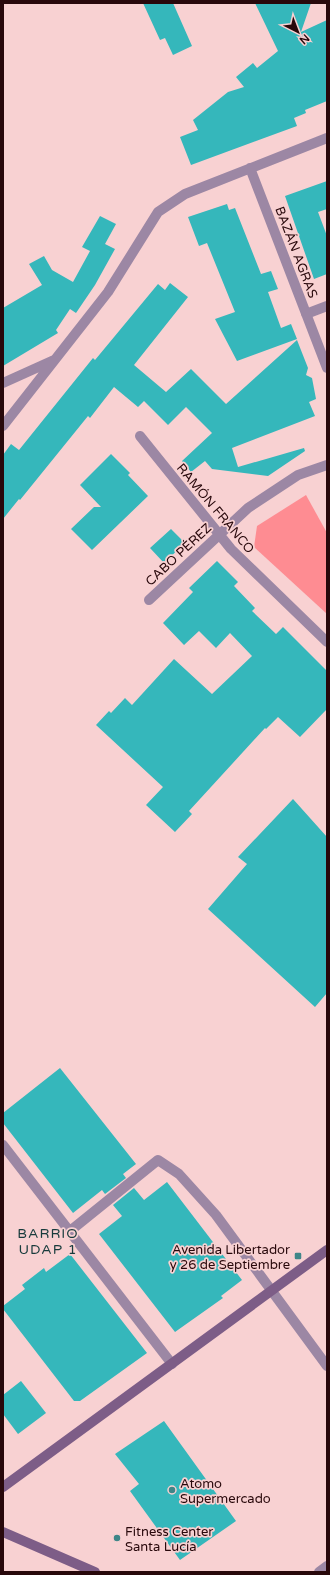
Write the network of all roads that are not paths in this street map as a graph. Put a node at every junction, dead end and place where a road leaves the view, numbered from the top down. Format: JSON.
{"nodes":[{"id":1,"x":327,"y":138,"type":"edge"},
{"id":2,"x":250,"y":168,"type":"junction"},
{"id":3,"x":327,"y":306,"type":"edge"},
{"id":4,"x":306,"y":314,"type":"junction"},
{"id":5,"x":56,"y":359,"type":"junction"},
{"id":6,"x":327,"y":368,"type":"edge"},
{"id":7,"x":3,"y":384,"type":"edge"},
{"id":8,"x":3,"y":426,"type":"edge"},
{"id":9,"x":140,"y":436,"type":"dead end"},
{"id":10,"x":327,"y":465,"type":"edge"},
{"id":11,"x":218,"y":535,"type":"junction"},
{"id":12,"x":149,"y":600,"type":"dead end"},
{"id":13,"x":327,"y":642,"type":"edge"},
{"id":14,"x":3,"y":1145,"type":"edge"},
{"id":15,"x":70,"y":1231,"type":"junction"},
{"id":16,"x":327,"y":1250,"type":"edge"},
{"id":17,"x":272,"y":1292,"type":"junction"},
{"id":18,"x":172,"y":1364,"type":"junction"},
{"id":19,"x":327,"y":1366,"type":"edge"},
{"id":20,"x":3,"y":1487,"type":"edge"},
{"id":21,"x":3,"y":1532,"type":"edge"},
{"id":22,"x":327,"y":1566,"type":"edge"},
{"id":23,"x":95,"y":1572,"type":"edge"},
{"id":24,"x":319,"y":1572,"type":"edge"}],
"edges":[{"from":1,"to":2,"type":"street"},
{"from":2,"to":4,"type":"street","name":"BAZÁN AGRAS"},
{"from":2,"to":5,"type":"street"},
{"from":3,"to":4,"type":"street"},
{"from":4,"to":6,"type":"street","name":"BAZÁN AGRAS"},
{"from":5,"to":7,"type":"street"},
{"from":5,"to":8,"type":"street"},
{"from":9,"to":11,"type":"street","name":"RAMÓN FRANCO"},
{"from":10,"to":11,"type":"street","name":"CABO PÉREZ"},
{"from":11,"to":12,"type":"street","name":"CABO PÉREZ"},
{"from":11,"to":13,"type":"street","name":"RAMÓN FRANCO"},
{"from":14,"to":15,"type":"street"},
{"from":15,"to":17,"type":"street"},
{"from":15,"to":18,"type":"street"},
{"from":16,"to":17,"type":"main road"},
{"from":17,"to":18,"type":"main road"},
{"from":17,"to":19,"type":"street"},
{"from":18,"to":20,"type":"main road"},
{"from":21,"to":23,"type":"main road"},
{"from":22,"to":24,"type":"street"}]}
